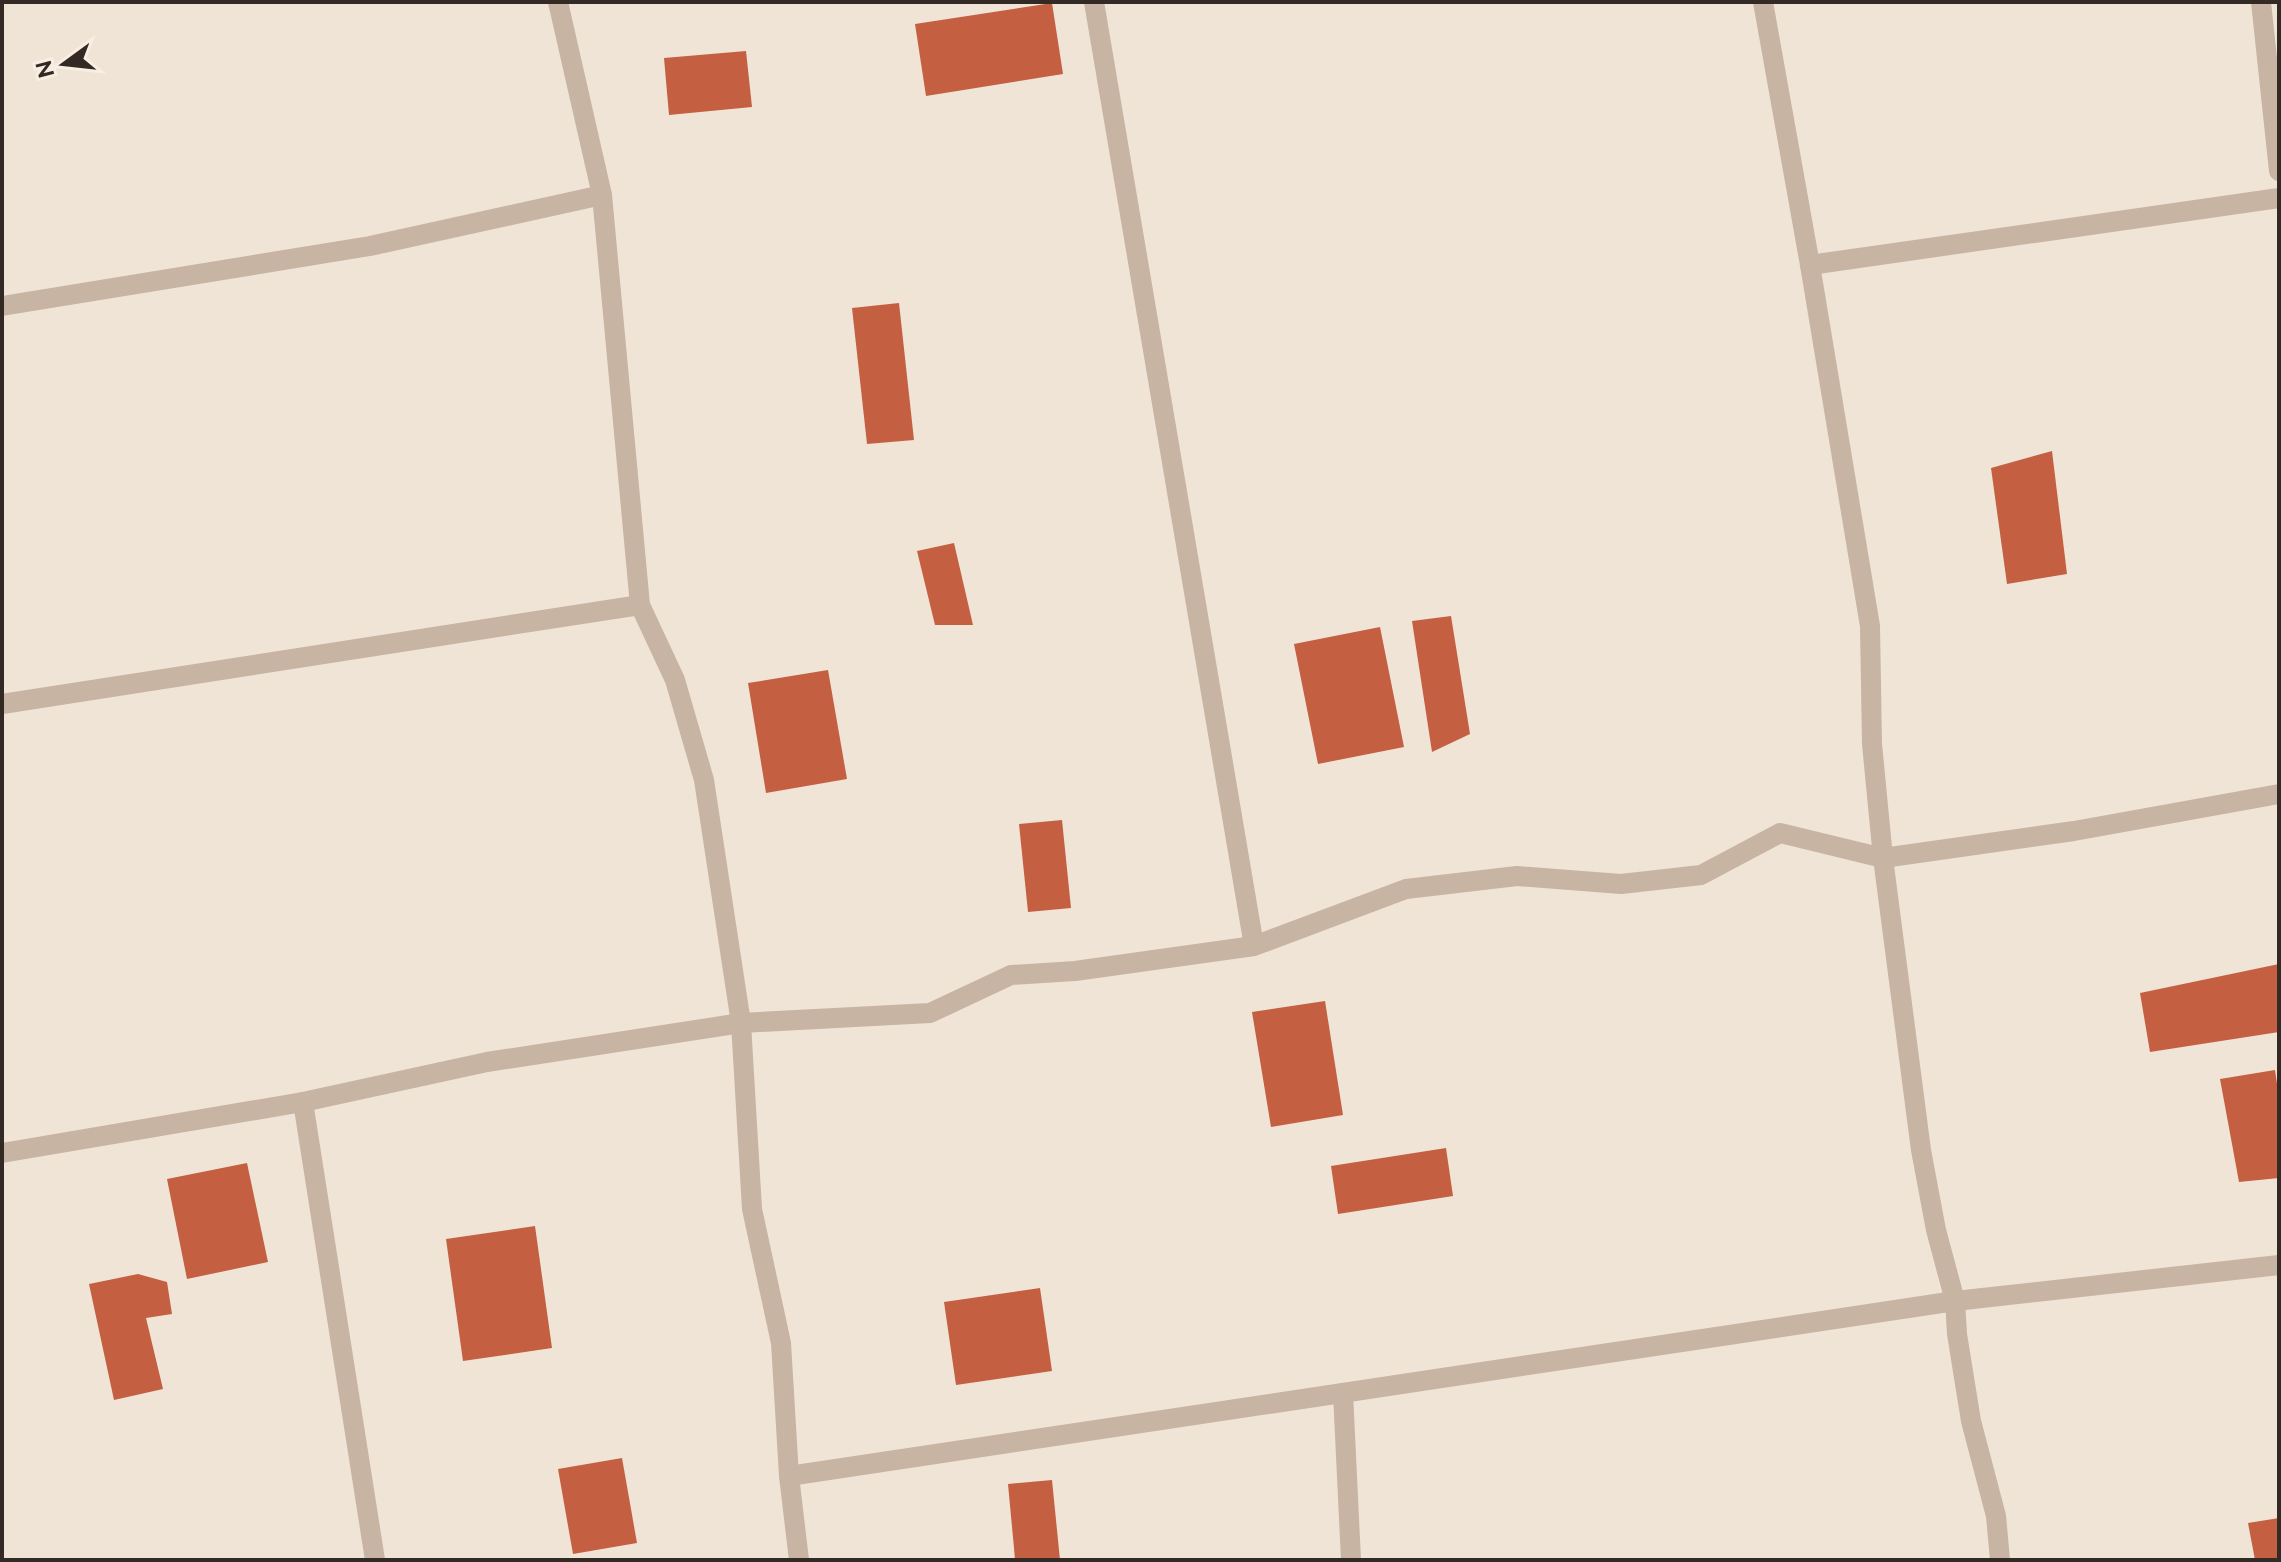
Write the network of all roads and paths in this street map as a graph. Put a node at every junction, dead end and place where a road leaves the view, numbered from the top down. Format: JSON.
{"nodes":[{"id":1,"x":558,"y":2,"type":"edge"},
{"id":2,"x":1094,"y":2,"type":"edge"},
{"id":3,"x":1763,"y":2,"type":"edge"},
{"id":4,"x":2261,"y":2,"type":"edge"},
{"id":5,"x":2279,"y":171,"type":"edge"},
{"id":6,"x":602,"y":195,"type":"junction"},
{"id":7,"x":2279,"y":198,"type":"edge"},
{"id":8,"x":1810,"y":265,"type":"junction"},
{"id":9,"x":2,"y":306,"type":"edge"},
{"id":10,"x":640,"y":605,"type":"junction"},
{"id":11,"x":2,"y":704,"type":"edge"},
{"id":12,"x":2279,"y":794,"type":"edge"},
{"id":13,"x":1883,"y":858,"type":"junction"},
{"id":14,"x":1254,"y":946,"type":"junction"},
{"id":15,"x":741,"y":1023,"type":"junction"},
{"id":16,"x":303,"y":1102,"type":"junction"},
{"id":17,"x":2,"y":1153,"type":"edge"},
{"id":18,"x":2279,"y":1265,"type":"edge"},
{"id":19,"x":1955,"y":1301,"type":"junction"},
{"id":20,"x":1343,"y":1393,"type":"junction"},
{"id":21,"x":789,"y":1476,"type":"junction"},
{"id":22,"x":375,"y":1560,"type":"edge"},
{"id":23,"x":799,"y":1560,"type":"edge"},
{"id":24,"x":1351,"y":1560,"type":"edge"},
{"id":25,"x":2000,"y":1560,"type":"edge"}],
"edges":[{"from":1,"to":6,"type":"street"},
{"from":2,"to":14,"type":"street"},
{"from":3,"to":8,"type":"street"},
{"from":4,"to":5,"type":"street"},
{"from":6,"to":9,"type":"street"},
{"from":6,"to":10,"type":"street"},
{"from":7,"to":8,"type":"street"},
{"from":8,"to":13,"type":"street"},
{"from":10,"to":11,"type":"street"},
{"from":10,"to":15,"type":"street"},
{"from":12,"to":13,"type":"street"},
{"from":13,"to":14,"type":"street"},
{"from":13,"to":19,"type":"street"},
{"from":14,"to":15,"type":"street"},
{"from":15,"to":16,"type":"street"},
{"from":15,"to":21,"type":"street"},
{"from":16,"to":17,"type":"street"},
{"from":16,"to":22,"type":"street"},
{"from":18,"to":19,"type":"street"},
{"from":19,"to":20,"type":"street"},
{"from":19,"to":25,"type":"street"},
{"from":20,"to":21,"type":"street"},
{"from":20,"to":24,"type":"street"},
{"from":21,"to":23,"type":"street"}]}
